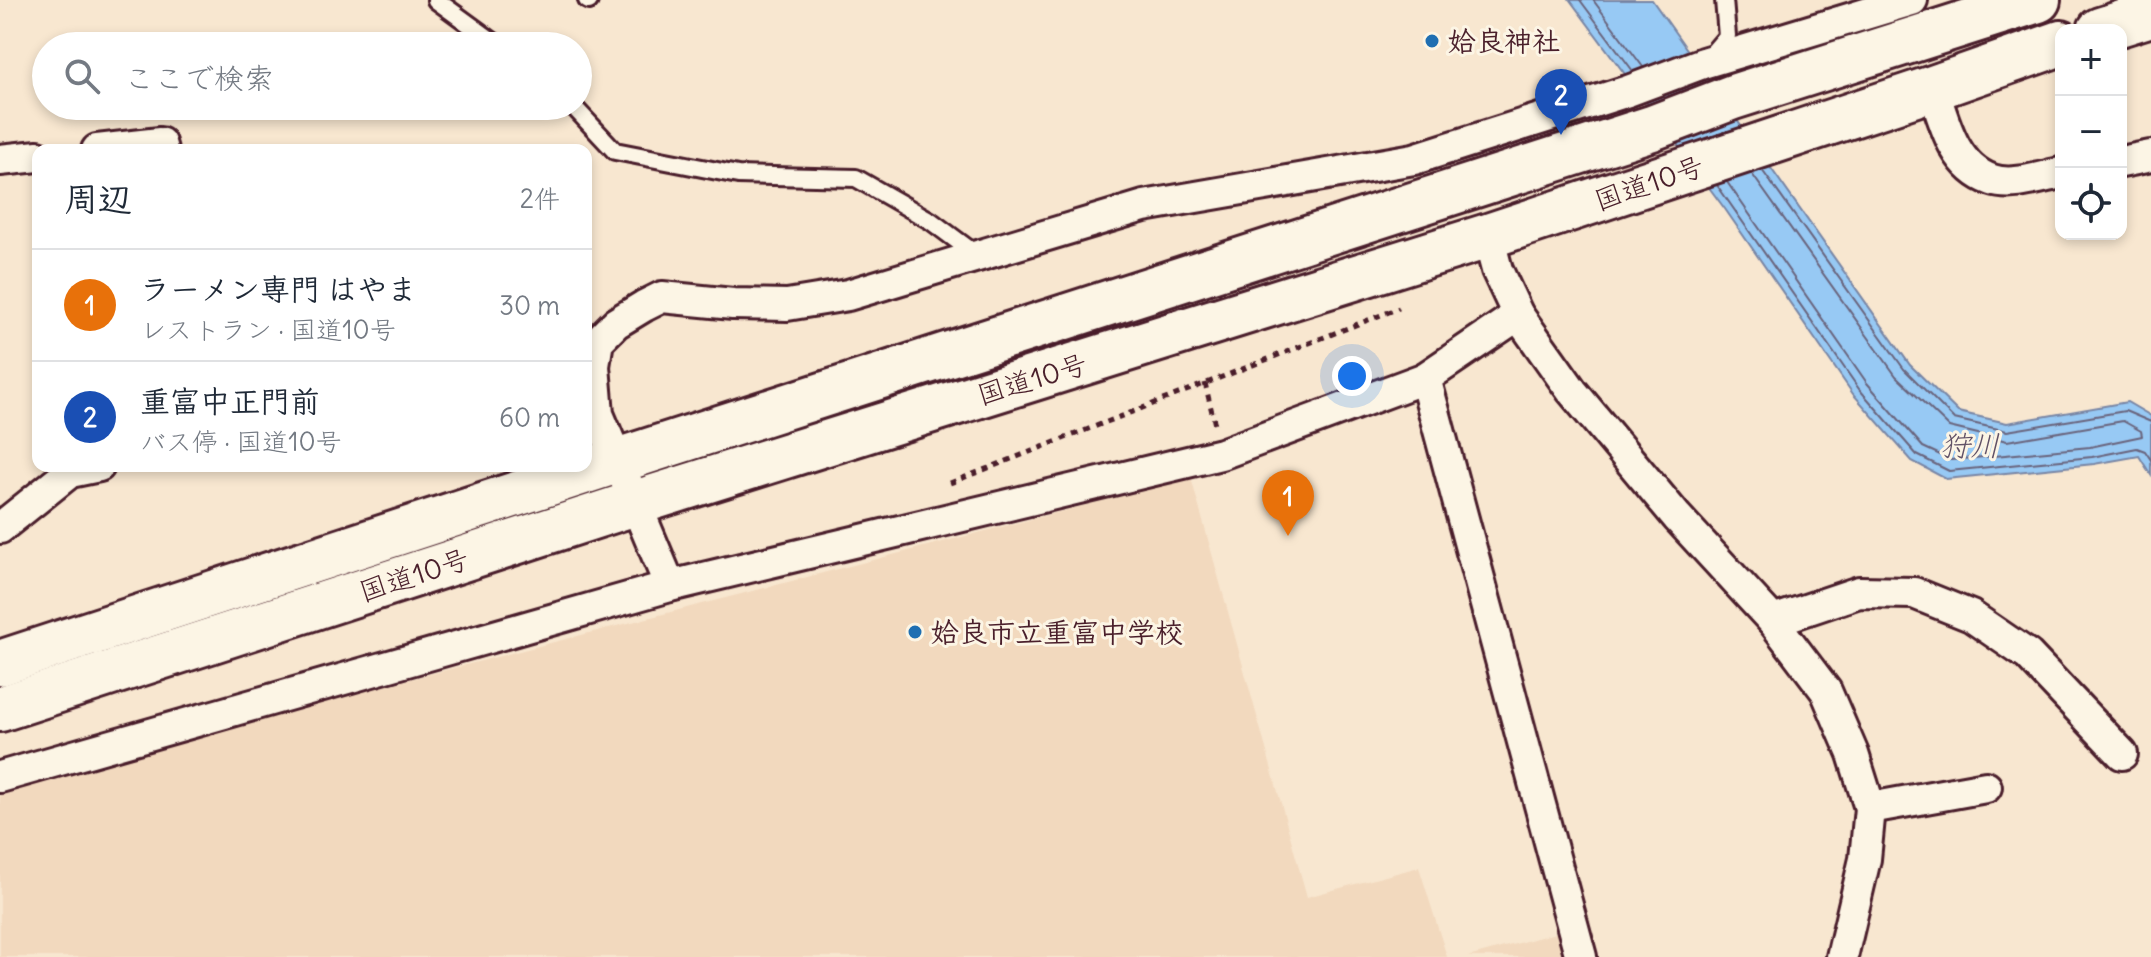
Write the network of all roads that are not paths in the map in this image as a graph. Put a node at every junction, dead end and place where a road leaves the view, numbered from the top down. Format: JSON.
{"nodes":[{"id":1,"x":436,"y":0,"type":"edge"},
{"id":2,"x":1724,"y":0,"type":"edge"},
{"id":3,"x":1912,"y":0,"type":"edge"},
{"id":4,"x":2038,"y":0,"type":"edge"},
{"id":5,"x":2151,"y":14,"type":"edge"},
{"id":6,"x":2119,"y":24,"type":"edge"},
{"id":7,"x":480,"y":32,"type":"edge"},
{"id":8,"x":2055,"y":45,"type":"edge"},
{"id":9,"x":1703,"y":63,"type":"junction"},
{"id":10,"x":1933,"y":88,"type":"junction"},
{"id":11,"x":586,"y":120,"type":"edge"},
{"id":12,"x":2151,"y":156,"type":"edge"},
{"id":13,"x":32,"y":157,"type":"edge"},
{"id":14,"x":0,"y":160,"type":"edge"},
{"id":15,"x":2127,"y":161,"type":"edge"},
{"id":16,"x":2055,"y":174,"type":"edge"},
{"id":17,"x":1488,"y":236,"type":"junction"},
{"id":18,"x":978,"y":256,"type":"junction"},
{"id":19,"x":1518,"y":315,"type":"junction"},
{"id":20,"x":1425,"y":378,"type":"junction"},
{"id":21,"x":617,"y":461,"type":"junction"},
{"id":22,"x":592,"y":469,"type":"edge"},
{"id":23,"x":70,"y":472,"type":"edge"},
{"id":24,"x":583,"y":472,"type":"edge"},
{"id":25,"x":635,"y":503,"type":"junction"},
{"id":26,"x":0,"y":528,"type":"edge"},
{"id":27,"x":670,"y":586,"type":"junction"},
{"id":28,"x":1773,"y":621,"type":"junction"},
{"id":29,"x":0,"y":663,"type":"edge"},
{"id":30,"x":0,"y":709,"type":"edge"},
{"id":31,"x":2122,"y":754,"type":"dead end"},
{"id":32,"x":0,"y":777,"type":"edge"},
{"id":33,"x":1986,"y":787,"type":"dead end"},
{"id":34,"x":1870,"y":808,"type":"junction"},
{"id":35,"x":1581,"y":957,"type":"edge"},
{"id":36,"x":1842,"y":957,"type":"edge"}],
"edges":[{"from":1,"to":7,"type":"lane"},
{"from":2,"to":9,"type":"lane"},
{"from":3,"to":9,"type":"street"},
{"from":4,"to":21,"type":"highway","name":"国道10号"},
{"from":5,"to":6,"type":"highway"},
{"from":8,"to":10,"type":"highway","name":"国道10号"},
{"from":9,"to":18,"type":"street"},
{"from":10,"to":16,"type":"street"},
{"from":10,"to":17,"type":"highway","name":"国道10号"},
{"from":11,"to":18,"type":"lane"},
{"from":12,"to":15,"type":"street"},
{"from":13,"to":14,"type":"street"},
{"from":17,"to":19,"type":"street"},
{"from":17,"to":25,"type":"highway","name":"国道10号"},
{"from":18,"to":21,"type":"street"},
{"from":19,"to":20,"type":"street"},
{"from":19,"to":28,"type":"street"},
{"from":20,"to":27,"type":"street"},
{"from":20,"to":35,"type":"street"},
{"from":21,"to":22,"type":"highway","name":"国道10号"},
{"from":21,"to":25,"type":"street"},
{"from":23,"to":26,"type":"street"},
{"from":24,"to":29,"type":"highway","name":"国道10号"},
{"from":25,"to":27,"type":"street"},
{"from":25,"to":30,"type":"highway","name":"国道10号"},
{"from":27,"to":32,"type":"street"},
{"from":28,"to":31,"type":"street"},
{"from":28,"to":34,"type":"street"},
{"from":33,"to":34,"type":"street"},
{"from":34,"to":36,"type":"street"}]}
